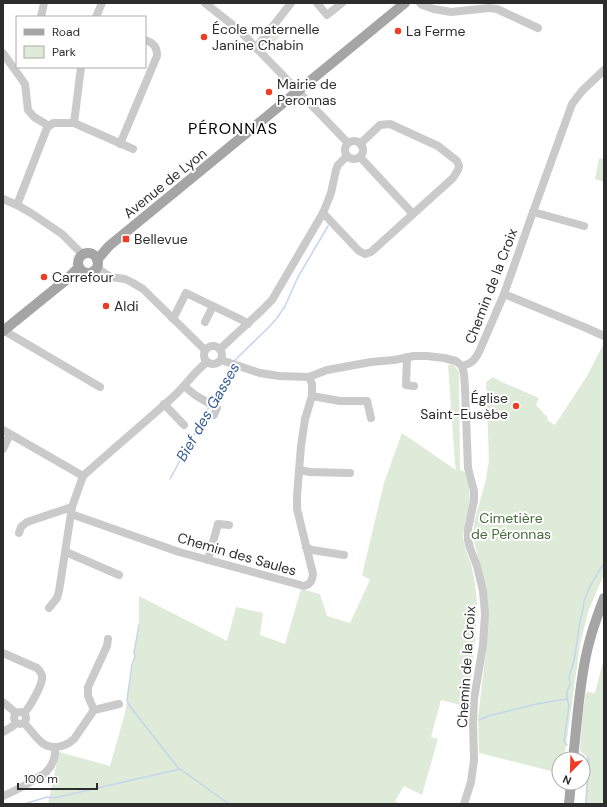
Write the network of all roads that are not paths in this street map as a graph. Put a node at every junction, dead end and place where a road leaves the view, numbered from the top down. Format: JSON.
{"nodes":[{"id":1,"x":44,"y":3,"type":"edge"},
{"id":2,"x":102,"y":3,"type":"edge"},
{"id":3,"x":206,"y":3,"type":"edge"},
{"id":4,"x":291,"y":3,"type":"edge"},
{"id":5,"x":317,"y":3,"type":"edge"},
{"id":6,"x":342,"y":3,"type":"edge"},
{"id":7,"x":405,"y":3,"type":"edge"},
{"id":8,"x":420,"y":3,"type":"edge"},
{"id":9,"x":40,"y":16,"type":"edge"},
{"id":10,"x":96,"y":16,"type":"edge"},
{"id":11,"x":538,"y":28,"type":"dead end"},
{"id":12,"x":146,"y":40,"type":"edge"},
{"id":13,"x":256,"y":48,"type":"junction"},
{"id":14,"x":3,"y":53,"type":"edge"},
{"id":15,"x":16,"y":67,"type":"edge"},
{"id":16,"x":82,"y":68,"type":"edge"},
{"id":17,"x":18,"y":69,"type":"edge"},
{"id":18,"x":604,"y":70,"type":"edge"},
{"id":19,"x":298,"y":91,"type":"junction"},
{"id":20,"x":74,"y":123,"type":"junction"},
{"id":21,"x":49,"y":126,"type":"junction"},
{"id":22,"x":348,"y":143,"type":"junction"},
{"id":23,"x":120,"y":144,"type":"junction"},
{"id":24,"x":360,"y":144,"type":"junction"},
{"id":25,"x":133,"y":149,"type":"dead end"},
{"id":26,"x":347,"y":156,"type":"junction"},
{"id":27,"x":360,"y":157,"type":"junction"},
{"id":28,"x":3,"y":199,"type":"edge"},
{"id":29,"x":17,"y":205,"type":"junction"},
{"id":30,"x":532,"y":212,"type":"junction"},
{"id":31,"x":323,"y":213,"type":"junction"},
{"id":32,"x":413,"y":214,"type":"junction"},
{"id":33,"x":584,"y":226,"type":"dead end"},
{"id":34,"x":83,"y":255,"type":"junction"},
{"id":35,"x":96,"y":261,"type":"junction"},
{"id":36,"x":82,"y":270,"type":"junction"},
{"id":37,"x":504,"y":294,"type":"junction"},
{"id":38,"x":213,"y":306,"type":"junction"},
{"id":39,"x":172,"y":318,"type":"junction"},
{"id":40,"x":205,"y":322,"type":"dead end"},
{"id":41,"x":248,"y":324,"type":"junction"},
{"id":42,"x":3,"y":330,"type":"edge"},
{"id":43,"x":604,"y":336,"type":"edge"},
{"id":44,"x":220,"y":349,"type":"junction"},
{"id":45,"x":205,"y":350,"type":"junction"},
{"id":46,"x":407,"y":357,"type":"junction"},
{"id":47,"x":221,"y":360,"type":"junction"},
{"id":48,"x":207,"y":362,"type":"junction"},
{"id":49,"x":462,"y":366,"type":"junction"},
{"id":50,"x":309,"y":377,"type":"junction"},
{"id":51,"x":184,"y":386,"type":"junction"},
{"id":52,"x":414,"y":386,"type":"dead end"},
{"id":53,"x":100,"y":387,"type":"dead end"},
{"id":54,"x":312,"y":396,"type":"junction"},
{"id":55,"x":164,"y":404,"type":"junction"},
{"id":56,"x":214,"y":415,"type":"dead end"},
{"id":57,"x":371,"y":418,"type":"dead end"},
{"id":58,"x":184,"y":425,"type":"dead end"},
{"id":59,"x":7,"y":432,"type":"edge"},
{"id":60,"x":3,"y":449,"type":"edge"},
{"id":61,"x":299,"y":470,"type":"junction"},
{"id":62,"x":350,"y":473,"type":"dead end"},
{"id":63,"x":83,"y":476,"type":"junction"},
{"id":64,"x":72,"y":511,"type":"junction"},
{"id":65,"x":229,"y":525,"type":"dead end"},
{"id":66,"x":19,"y":533,"type":"dead end"},
{"id":67,"x":306,"y":547,"type":"junction"},
{"id":68,"x":66,"y":552,"type":"junction"},
{"id":69,"x":344,"y":555,"type":"dead end"},
{"id":70,"x":208,"y":560,"type":"junction"},
{"id":71,"x":119,"y":575,"type":"dead end"},
{"id":72,"x":604,"y":598,"type":"edge"},
{"id":73,"x":49,"y":608,"type":"dead end"},
{"id":74,"x":108,"y":639,"type":"dead end"},
{"id":75,"x":3,"y":653,"type":"edge"},
{"id":76,"x":3,"y":702,"type":"edge"},
{"id":77,"x":119,"y":704,"type":"dead end"},
{"id":78,"x":94,"y":710,"type":"junction"},
{"id":79,"x":16,"y":713,"type":"junction"},
{"id":80,"x":24,"y":713,"type":"junction"},
{"id":81,"x":20,"y":723,"type":"junction"},
{"id":82,"x":3,"y":732,"type":"edge"},
{"id":83,"x":56,"y":748,"type":"junction"},
{"id":84,"x":574,"y":751,"type":"edge"},
{"id":85,"x":570,"y":791,"type":"edge"},
{"id":86,"x":3,"y":796,"type":"edge"},
{"id":87,"x":464,"y":804,"type":"edge"},
{"id":88,"x":569,"y":804,"type":"edge"}],
"edges":[{"from":1,"to":9,"type":"street"},
{"from":2,"to":10,"type":"street"},
{"from":3,"to":13,"type":"street"},
{"from":4,"to":13,"type":"street"},
{"from":5,"to":6,"type":"street"},
{"from":7,"to":19,"type":"main road","name":"Avenue de Lyon"},
{"from":8,"to":11,"type":"street"},
{"from":12,"to":23,"type":"street"},
{"from":13,"to":19,"type":"street"},
{"from":14,"to":15,"type":"street"},
{"from":16,"to":20,"type":"street"},
{"from":17,"to":21,"type":"street"},
{"from":18,"to":30,"type":"street","name":"Chemin de la Croix"},
{"from":19,"to":22,"type":"street"},
{"from":19,"to":35,"type":"main road","name":"Avenue de Lyon"},
{"from":20,"to":21,"type":"street"},
{"from":20,"to":23,"type":"street"},
{"from":21,"to":29,"type":"street"},
{"from":22,"to":24,"type":"street"},
{"from":22,"to":26,"type":"street"},
{"from":23,"to":25,"type":"street"},
{"from":24,"to":27,"type":"street"},
{"from":24,"to":32,"type":"street"},
{"from":26,"to":27,"type":"street"},
{"from":26,"to":31,"type":"street"},
{"from":27,"to":32,"type":"street"},
{"from":28,"to":29,"type":"street"},
{"from":29,"to":34,"type":"street"},
{"from":30,"to":33,"type":"street"},
{"from":30,"to":37,"type":"street","name":"Chemin de la Croix"},
{"from":31,"to":32,"type":"street"},
{"from":31,"to":41,"type":"street"},
{"from":34,"to":35,"type":"main road"},
{"from":34,"to":36,"type":"main road"},
{"from":35,"to":36,"type":"main road"},
{"from":35,"to":39,"type":"street"},
{"from":36,"to":42,"type":"main road"},
{"from":37,"to":43,"type":"street"},
{"from":37,"to":49,"type":"street","name":"Chemin de la Croix"},
{"from":38,"to":39,"type":"street"},
{"from":38,"to":40,"type":"street"},
{"from":38,"to":41,"type":"street"},
{"from":39,"to":45,"type":"street"},
{"from":41,"to":44,"type":"street"},
{"from":42,"to":53,"type":"street"},
{"from":44,"to":45,"type":"street"},
{"from":44,"to":47,"type":"street"},
{"from":45,"to":48,"type":"street"},
{"from":46,"to":49,"type":"street"},
{"from":46,"to":50,"type":"street"},
{"from":46,"to":52,"type":"street"},
{"from":47,"to":48,"type":"street"},
{"from":47,"to":50,"type":"street"},
{"from":48,"to":51,"type":"street"},
{"from":49,"to":87,"type":"street","name":"Chemin de la Croix"},
{"from":50,"to":54,"type":"street","name":"Chemin des Saules"},
{"from":51,"to":55,"type":"street"},
{"from":51,"to":56,"type":"street"},
{"from":54,"to":57,"type":"street"},
{"from":54,"to":61,"type":"street","name":"Chemin des Saules"},
{"from":55,"to":58,"type":"street"},
{"from":55,"to":63,"type":"street"},
{"from":59,"to":60,"type":"street"},
{"from":59,"to":63,"type":"street"},
{"from":61,"to":62,"type":"street"},
{"from":61,"to":67,"type":"street","name":"Chemin des Saules"},
{"from":63,"to":64,"type":"street"},
{"from":64,"to":66,"type":"street"},
{"from":64,"to":68,"type":"street"},
{"from":64,"to":70,"type":"street","name":"Chemin des Saules"},
{"from":65,"to":70,"type":"street"},
{"from":67,"to":69,"type":"street"},
{"from":67,"to":70,"type":"street","name":"Chemin des Saules"},
{"from":68,"to":71,"type":"street"},
{"from":68,"to":73,"type":"street"},
{"from":72,"to":84,"type":"main road"},
{"from":74,"to":78,"type":"street"},
{"from":75,"to":80,"type":"street"},
{"from":76,"to":79,"type":"street"},
{"from":77,"to":78,"type":"street"},
{"from":78,"to":83,"type":"street"},
{"from":79,"to":80,"type":"street"},
{"from":79,"to":81,"type":"street"},
{"from":80,"to":81,"type":"street"},
{"from":81,"to":82,"type":"street"},
{"from":81,"to":83,"type":"street"},
{"from":83,"to":86,"type":"street"},
{"from":85,"to":88,"type":"main road"}]}
